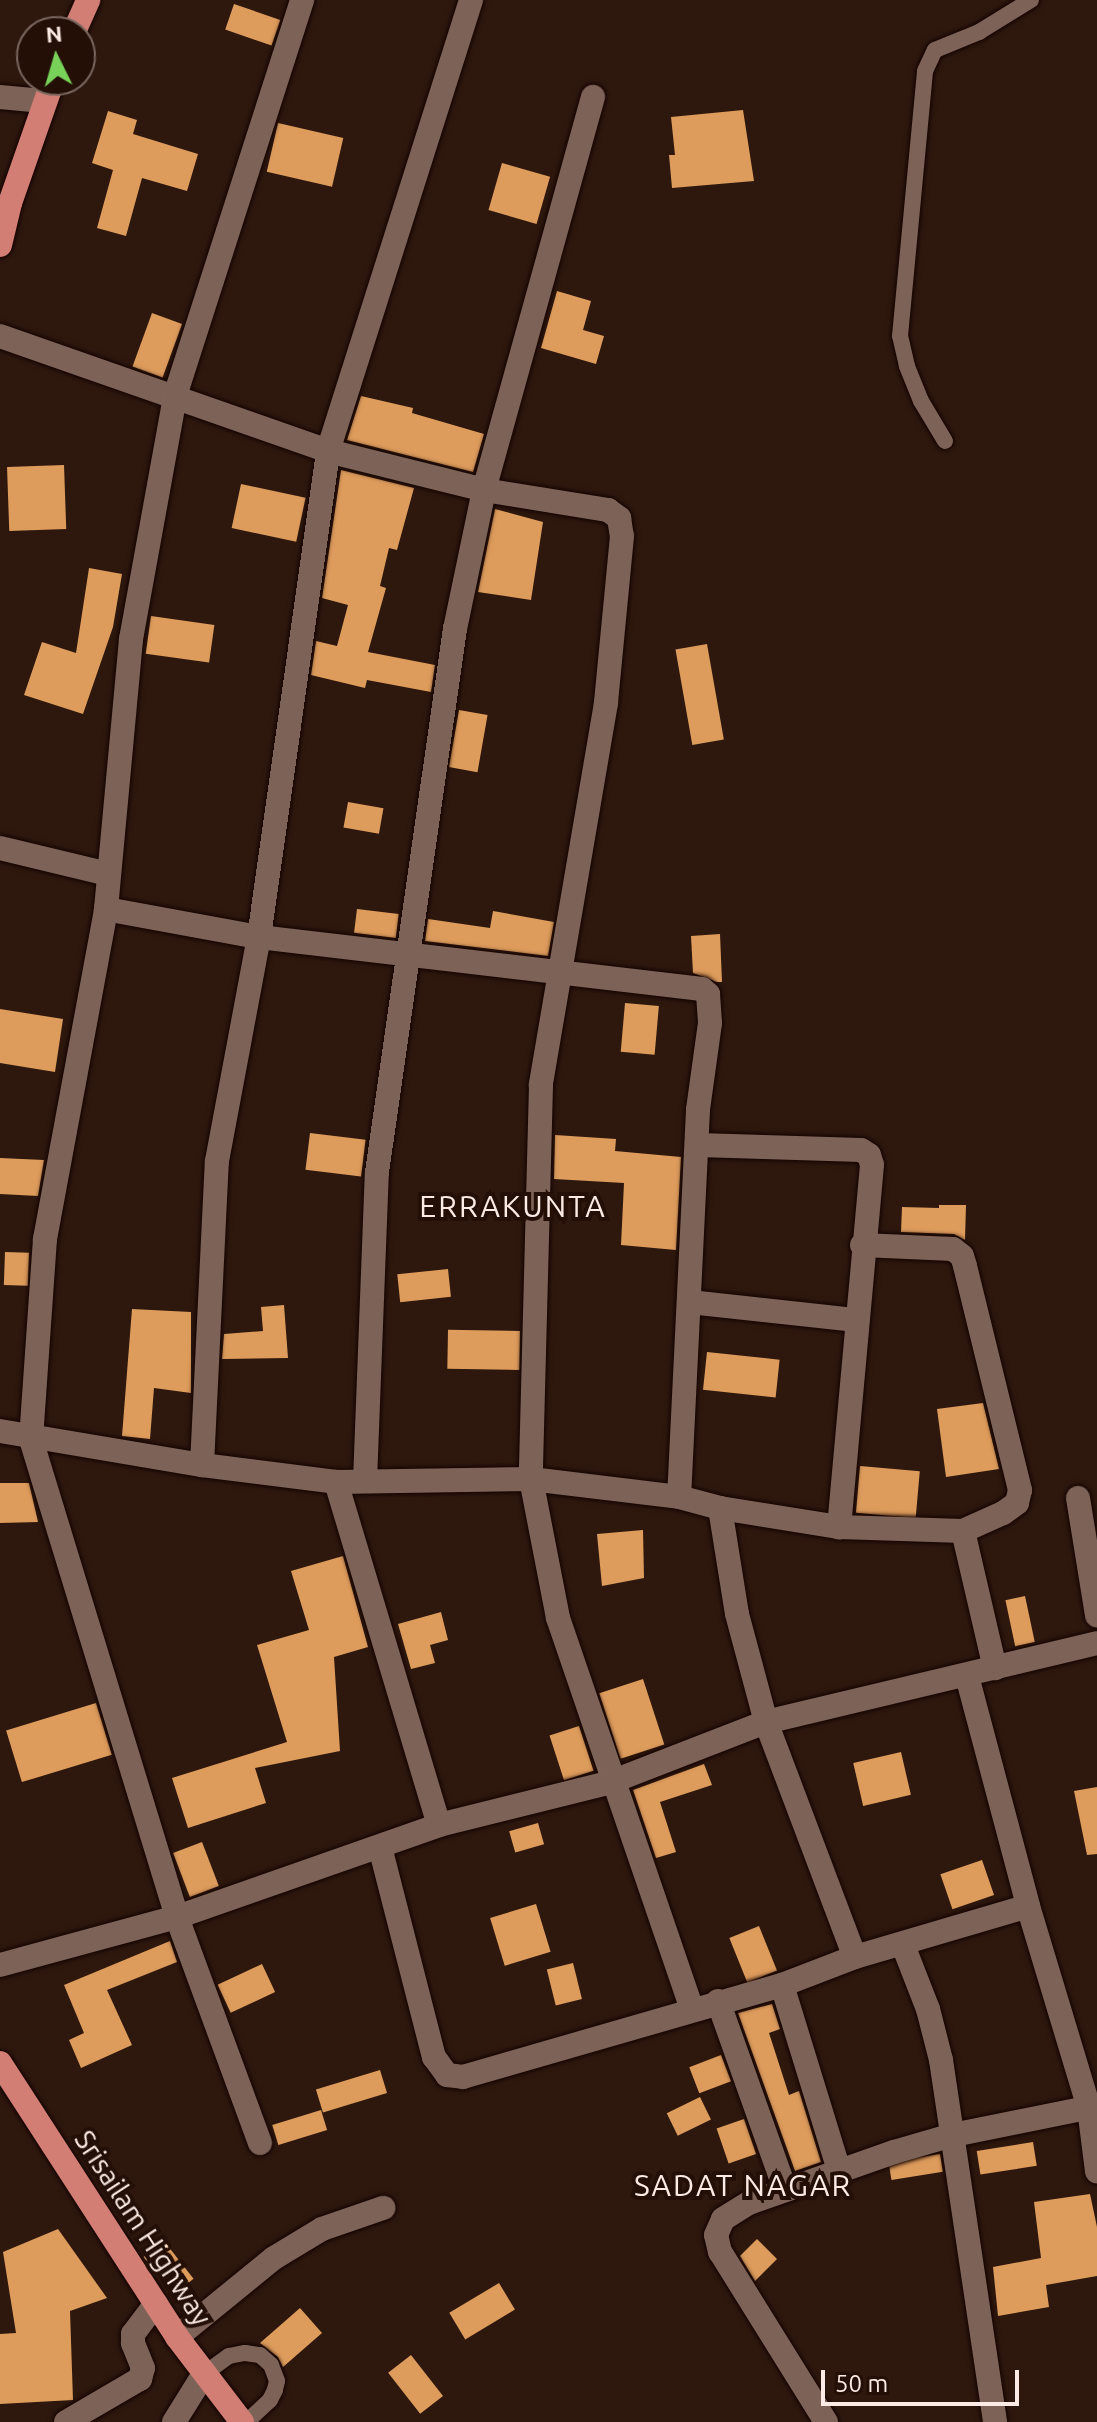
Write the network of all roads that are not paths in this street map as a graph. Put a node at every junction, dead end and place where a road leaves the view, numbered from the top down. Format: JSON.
{"nodes":[{"id":1,"x":302,"y":0,"type":"edge"},
{"id":2,"x":471,"y":0,"type":"edge"},
{"id":3,"x":1031,"y":0,"type":"edge"},
{"id":4,"x":46,"y":96,"type":"edge"},
{"id":5,"x":593,"y":97,"type":"dead end"},
{"id":6,"x":5,"y":202,"type":"edge"},
{"id":7,"x":0,"y":245,"type":"edge"},
{"id":8,"x":0,"y":336,"type":"edge"},
{"id":9,"x":175,"y":396,"type":"junction"},
{"id":10,"x":945,"y":441,"type":"dead end"},
{"id":11,"x":328,"y":451,"type":"junction"},
{"id":12,"x":484,"y":490,"type":"junction"},
{"id":13,"x":0,"y":848,"type":"edge"},
{"id":14,"x":108,"y":874,"type":"junction"},
{"id":15,"x":106,"y":909,"type":"junction"},
{"id":16,"x":259,"y":937,"type":"junction"},
{"id":17,"x":410,"y":953,"type":"junction"},
{"id":18,"x":561,"y":975,"type":"junction"},
{"id":19,"x":699,"y":1145,"type":"junction"},
{"id":20,"x":862,"y":1245,"type":"junction"},
{"id":21,"x":690,"y":1302,"type":"junction"},
{"id":22,"x":856,"y":1320,"type":"junction"},
{"id":23,"x":0,"y":1431,"type":"edge"},
{"id":24,"x":31,"y":1439,"type":"junction"},
{"id":25,"x":202,"y":1465,"type":"junction"},
{"id":26,"x":531,"y":1479,"type":"junction"},
{"id":27,"x":365,"y":1481,"type":"junction"},
{"id":28,"x":336,"y":1482,"type":"junction"},
{"id":29,"x":679,"y":1497,"type":"junction"},
{"id":30,"x":1078,"y":1498,"type":"dead end"},
{"id":31,"x":720,"y":1508,"type":"junction"},
{"id":32,"x":839,"y":1527,"type":"junction"},
{"id":33,"x":963,"y":1531,"type":"junction"},
{"id":34,"x":1097,"y":1615,"type":"edge"},
{"id":35,"x":1097,"y":1643,"type":"edge"},
{"id":36,"x":995,"y":1668,"type":"junction"},
{"id":37,"x":967,"y":1676,"type":"junction"},
{"id":38,"x":766,"y":1722,"type":"junction"},
{"id":39,"x":611,"y":1782,"type":"junction"},
{"id":40,"x":439,"y":1825,"type":"junction"},
{"id":41,"x":380,"y":1847,"type":"junction"},
{"id":42,"x":1028,"y":1906,"type":"junction"},
{"id":43,"x":177,"y":1917,"type":"junction"},
{"id":44,"x":903,"y":1945,"type":"junction"},
{"id":45,"x":855,"y":1957,"type":"junction"},
{"id":46,"x":0,"y":1965,"type":"edge"},
{"id":47,"x":782,"y":1985,"type":"junction"},
{"id":48,"x":718,"y":2001,"type":"junction"},
{"id":49,"x":692,"y":2009,"type":"junction"},
{"id":50,"x":4,"y":2079,"type":"edge"},
{"id":51,"x":1093,"y":2107,"type":"edge"},
{"id":52,"x":953,"y":2135,"type":"junction"},
{"id":53,"x":260,"y":2143,"type":"dead end"},
{"id":54,"x":1097,"y":2171,"type":"edge"},
{"id":55,"x":840,"y":2173,"type":"junction"},
{"id":56,"x":785,"y":2189,"type":"junction"},
{"id":57,"x":383,"y":2208,"type":"dead end"},
{"id":58,"x":156,"y":2304,"type":"junction"},
{"id":59,"x":177,"y":2337,"type":"junction"},
{"id":60,"x":204,"y":2374,"type":"junction"},
{"id":61,"x":66,"y":2422,"type":"edge"},
{"id":62,"x":174,"y":2422,"type":"edge"},
{"id":63,"x":244,"y":2422,"type":"edge"},
{"id":64,"x":826,"y":2422,"type":"edge"},
{"id":65,"x":995,"y":2422,"type":"edge"}],
"edges":[{"from":1,"to":9,"type":"street"},
{"from":2,"to":11,"type":"street"},
{"from":3,"to":10,"type":"lane"},
{"from":4,"to":6,"type":"highway"},
{"from":5,"to":12,"type":"street"},
{"from":6,"to":7,"type":"highway"},
{"from":8,"to":9,"type":"street"},
{"from":9,"to":11,"type":"street"},
{"from":9,"to":14,"type":"street"},
{"from":11,"to":12,"type":"street"},
{"from":11,"to":16,"type":"street"},
{"from":12,"to":17,"type":"street"},
{"from":12,"to":18,"type":"street"},
{"from":13,"to":14,"type":"street"},
{"from":14,"to":15,"type":"street"},
{"from":15,"to":16,"type":"street"},
{"from":15,"to":24,"type":"street"},
{"from":16,"to":17,"type":"street"},
{"from":16,"to":25,"type":"street"},
{"from":17,"to":18,"type":"street"},
{"from":17,"to":27,"type":"street"},
{"from":18,"to":19,"type":"street"},
{"from":18,"to":26,"type":"street"},
{"from":19,"to":20,"type":"street"},
{"from":19,"to":21,"type":"street"},
{"from":20,"to":22,"type":"street"},
{"from":20,"to":33,"type":"street"},
{"from":21,"to":22,"type":"street"},
{"from":21,"to":29,"type":"street"},
{"from":22,"to":32,"type":"street"},
{"from":23,"to":24,"type":"street"},
{"from":24,"to":25,"type":"street"},
{"from":24,"to":43,"type":"street"},
{"from":25,"to":28,"type":"street"},
{"from":26,"to":27,"type":"street"},
{"from":26,"to":29,"type":"street"},
{"from":26,"to":39,"type":"street"},
{"from":27,"to":28,"type":"street"},
{"from":28,"to":40,"type":"street"},
{"from":29,"to":31,"type":"street"},
{"from":30,"to":34,"type":"street"},
{"from":31,"to":32,"type":"street"},
{"from":31,"to":38,"type":"street"},
{"from":32,"to":33,"type":"street"},
{"from":33,"to":36,"type":"street"},
{"from":35,"to":36,"type":"street"},
{"from":36,"to":37,"type":"street"},
{"from":37,"to":38,"type":"street"},
{"from":37,"to":42,"type":"street"},
{"from":38,"to":39,"type":"street"},
{"from":38,"to":45,"type":"street"},
{"from":39,"to":40,"type":"street"},
{"from":39,"to":49,"type":"street"},
{"from":40,"to":41,"type":"street"},
{"from":41,"to":43,"type":"street"},
{"from":41,"to":49,"type":"street"},
{"from":42,"to":44,"type":"street"},
{"from":42,"to":51,"type":"street"},
{"from":43,"to":46,"type":"street"},
{"from":43,"to":53,"type":"street"},
{"from":44,"to":45,"type":"street"},
{"from":44,"to":52,"type":"street"},
{"from":45,"to":47,"type":"street"},
{"from":47,"to":48,"type":"street"},
{"from":47,"to":55,"type":"street"},
{"from":48,"to":49,"type":"street"},
{"from":48,"to":56,"type":"street"},
{"from":50,"to":58,"type":"highway","name":"Srisailam Highway"},
{"from":51,"to":52,"type":"street"},
{"from":51,"to":54,"type":"street"},
{"from":52,"to":55,"type":"street"},
{"from":52,"to":65,"type":"street"},
{"from":55,"to":56,"type":"street"},
{"from":56,"to":64,"type":"street"},
{"from":57,"to":59,"type":"street"},
{"from":58,"to":59,"type":"highway","name":"Srisailam Highway"},
{"from":58,"to":61,"type":"street"},
{"from":59,"to":60,"type":"highway","name":"Srisailam Highway"},
{"from":60,"to":62,"type":"street"},
{"from":60,"to":63,"type":"highway","name":"Srisailam Highway"},
{"from":60,"to":63,"type":"lane"}]}
